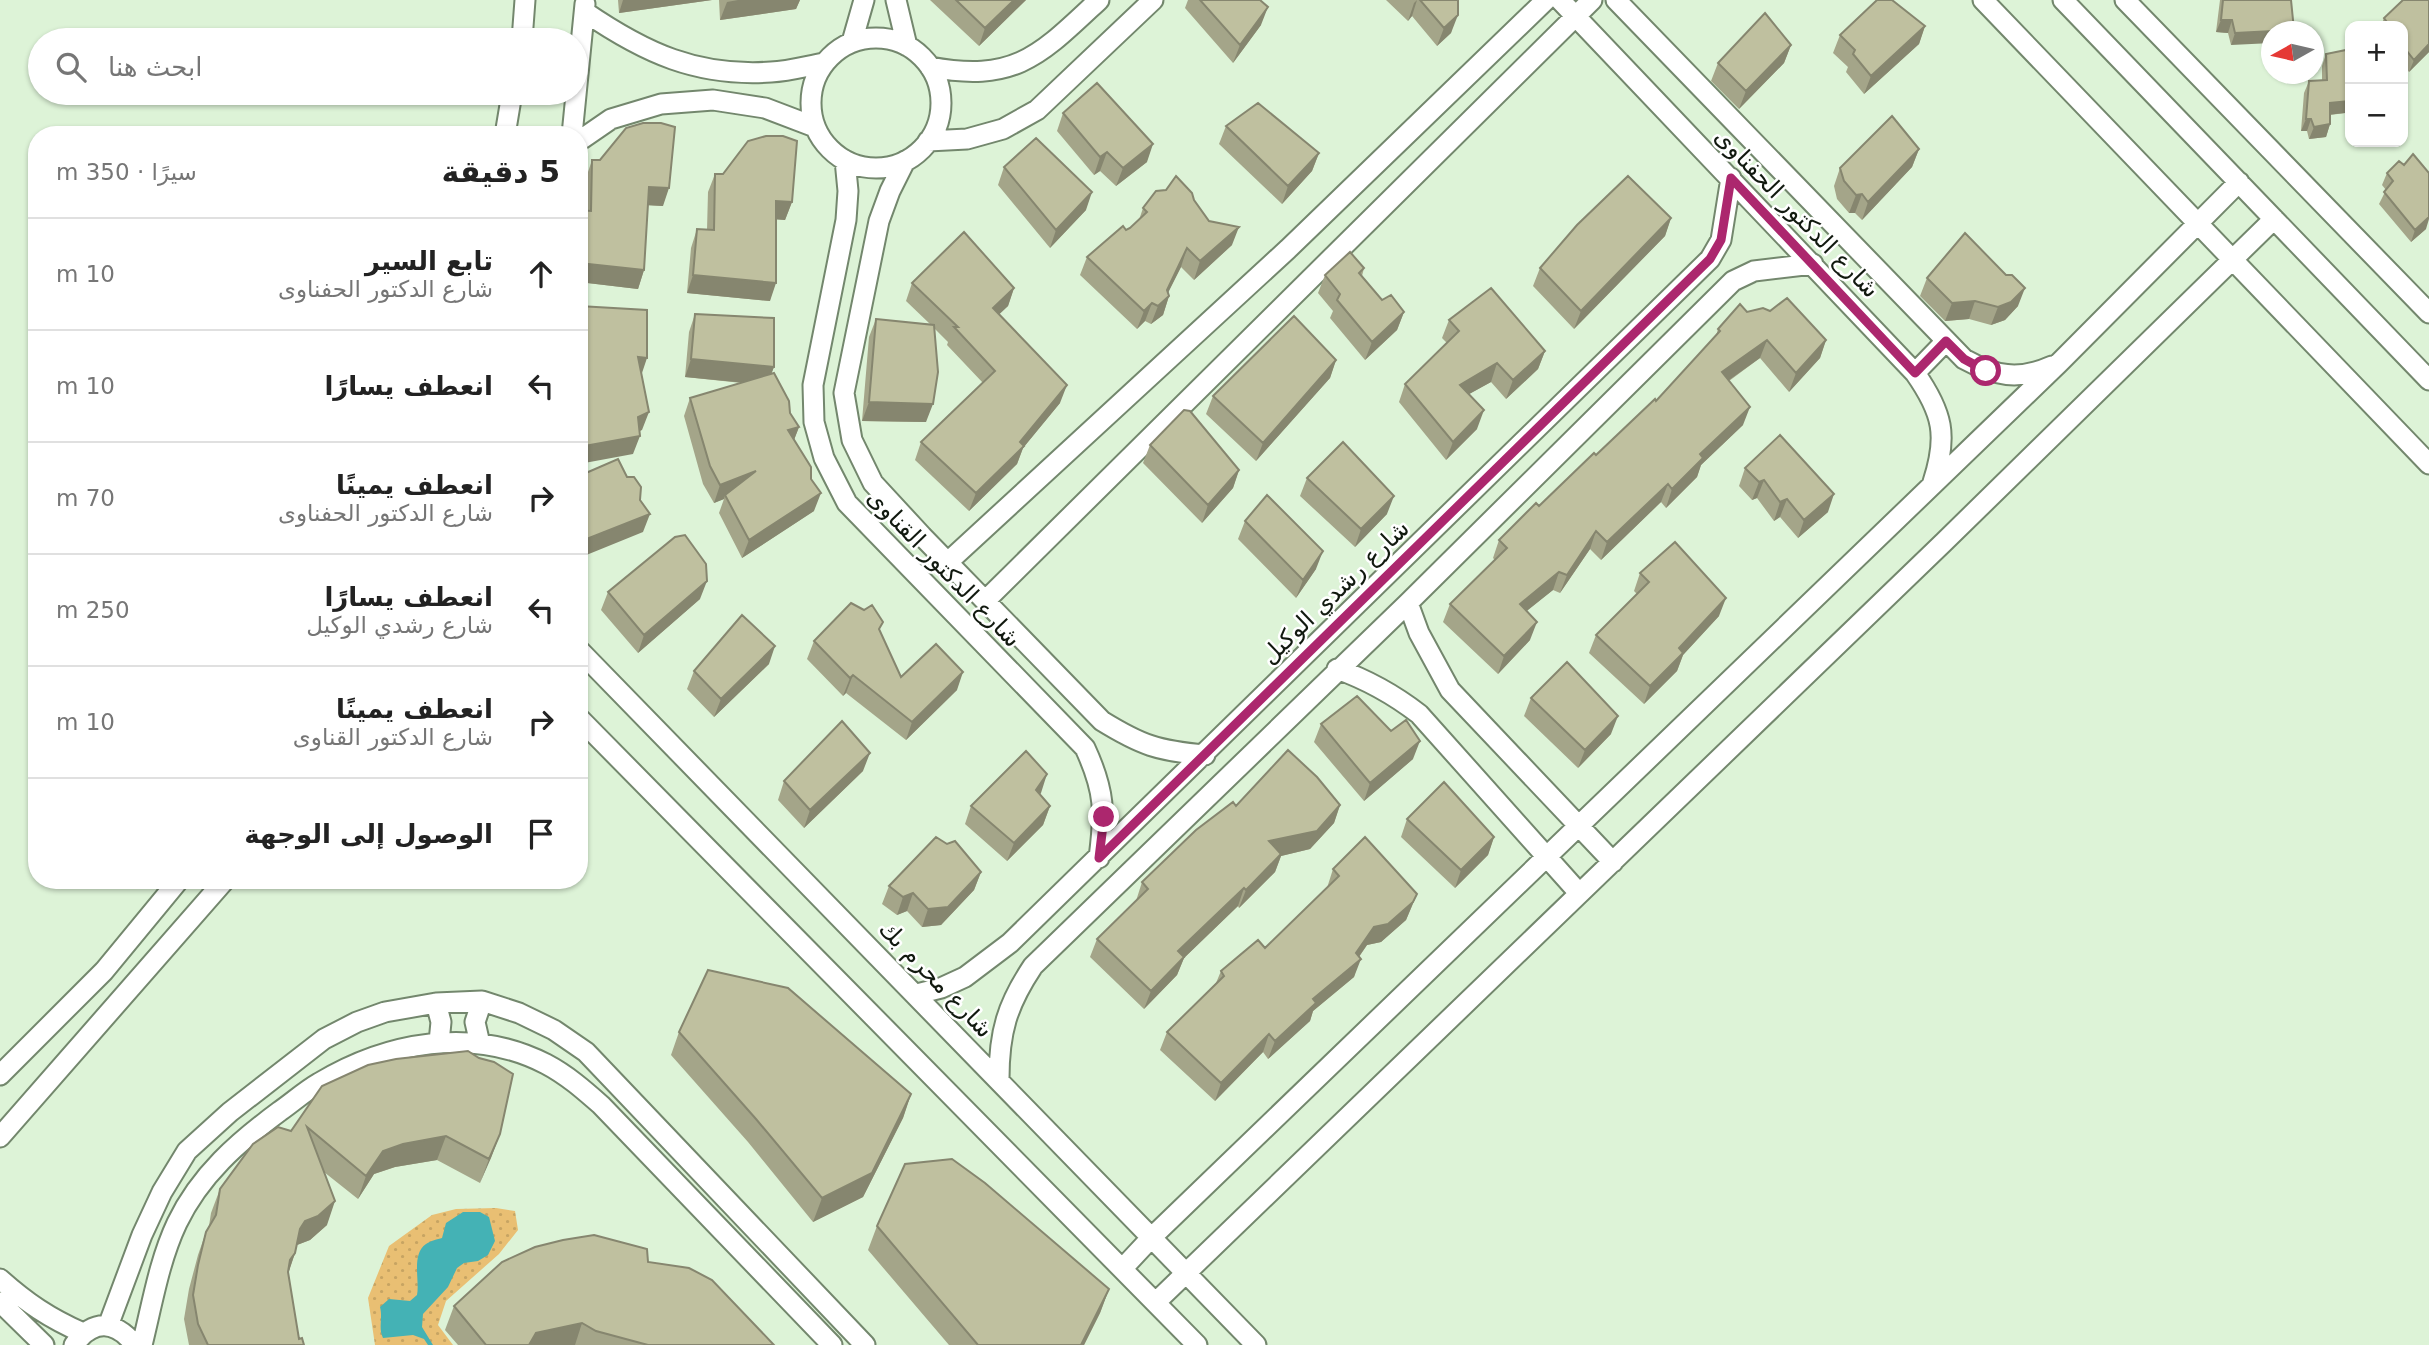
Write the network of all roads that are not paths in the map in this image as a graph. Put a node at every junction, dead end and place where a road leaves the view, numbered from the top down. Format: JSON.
{"nodes":[{"id":1,"x":524,"y":0,"type":"edge"},
{"id":2,"x":864,"y":0,"type":"edge"},
{"id":3,"x":897,"y":0,"type":"edge"},
{"id":4,"x":1099,"y":0,"type":"edge"},
{"id":5,"x":1153,"y":0,"type":"edge"},
{"id":6,"x":1546,"y":0,"type":"edge"},
{"id":7,"x":1560,"y":0,"type":"edge"},
{"id":8,"x":1592,"y":0,"type":"edge"},
{"id":9,"x":1616,"y":0,"type":"edge"},
{"id":10,"x":1983,"y":0,"type":"edge"},
{"id":11,"x":2063,"y":0,"type":"edge"},
{"id":12,"x":2125,"y":0,"type":"edge"},
{"id":13,"x":585,"y":6,"type":"edge"},
{"id":14,"x":1575,"y":16,"type":"junction"},
{"id":15,"x":523,"y":28,"type":"edge"},
{"id":16,"x":583,"y":28,"type":"edge"},
{"id":17,"x":852,"y":42,"type":"junction"},
{"id":18,"x":907,"y":46,"type":"junction"},
{"id":19,"x":824,"y":63,"type":"junction"},
{"id":20,"x":930,"y":67,"type":"junction"},
{"id":21,"x":510,"y":105,"type":"edge"},
{"id":22,"x":575,"y":105,"type":"edge"},
{"id":23,"x":506,"y":126,"type":"edge"},
{"id":24,"x":573,"y":126,"type":"edge"},
{"id":25,"x":815,"y":127,"type":"junction"},
{"id":26,"x":588,"y":135,"type":"edge"},
{"id":27,"x":928,"y":141,"type":"junction"},
{"id":28,"x":845,"y":160,"type":"junction"},
{"id":29,"x":905,"y":161,"type":"junction"},
{"id":30,"x":1731,"y":178,"type":"junction"},
{"id":31,"x":2239,"y":182,"type":"junction"},
{"id":32,"x":2274,"y":219,"type":"junction"},
{"id":33,"x":2199,"y":225,"type":"junction"},
{"id":34,"x":2234,"y":261,"type":"junction"},
{"id":35,"x":1813,"y":264,"type":"junction"},
{"id":36,"x":2429,"y":313,"type":"edge"},
{"id":37,"x":1946,"y":341,"type":"junction"},
{"id":38,"x":2059,"y":363,"type":"junction"},
{"id":39,"x":1915,"y":373,"type":"junction"},
{"id":40,"x":2429,"y":380,"type":"edge"},
{"id":41,"x":2429,"y":464,"type":"edge"},
{"id":42,"x":1932,"y":486,"type":"junction"},
{"id":43,"x":922,"y":536,"type":"junction"},
{"id":44,"x":900,"y":559,"type":"junction"},
{"id":45,"x":948,"y":562,"type":"junction"},
{"id":46,"x":985,"y":601,"type":"junction"},
{"id":47,"x":1408,"y":603,"type":"junction"},
{"id":48,"x":588,"y":659,"type":"edge"},
{"id":49,"x":1337,"y":669,"type":"junction"},
{"id":50,"x":588,"y":727,"type":"edge"},
{"id":51,"x":1205,"y":755,"type":"junction"},
{"id":52,"x":1578,"y":825,"type":"junction"},
{"id":53,"x":1546,"y":856,"type":"junction"},
{"id":54,"x":1099,"y":858,"type":"junction"},
{"id":55,"x":1613,"y":862,"type":"junction"},
{"id":56,"x":172,"y":889,"type":"edge"},
{"id":57,"x":217,"y":889,"type":"edge"},
{"id":58,"x":1579,"y":893,"type":"junction"},
{"id":59,"x":1010,"y":943,"type":"junction"},
{"id":60,"x":1033,"y":967,"type":"junction"},
{"id":61,"x":917,"y":994,"type":"junction"},
{"id":62,"x":482,"y":1002,"type":"junction"},
{"id":63,"x":436,"y":1003,"type":"junction"},
{"id":64,"x":439,"y":1042,"type":"junction"},
{"id":65,"x":480,"y":1044,"type":"junction"},
{"id":66,"x":0,"y":1075,"type":"edge"},
{"id":67,"x":999,"y":1079,"type":"junction"},
{"id":68,"x":0,"y":1137,"type":"edge"},
{"id":69,"x":1151,"y":1238,"type":"junction"},
{"id":70,"x":1123,"y":1268,"type":"junction"},
{"id":71,"x":1187,"y":1274,"type":"junction"},
{"id":72,"x":0,"y":1279,"type":"edge"},
{"id":73,"x":0,"y":1302,"type":"edge"},
{"id":74,"x":1156,"y":1302,"type":"junction"},
{"id":75,"x":108,"y":1326,"type":"junction"},
{"id":76,"x":78,"y":1339,"type":"edge"},
{"id":77,"x":44,"y":1345,"type":"edge"},
{"id":78,"x":135,"y":1345,"type":"edge"},
{"id":79,"x":142,"y":1345,"type":"edge"},
{"id":80,"x":832,"y":1345,"type":"edge"},
{"id":81,"x":865,"y":1345,"type":"edge"},
{"id":82,"x":1197,"y":1345,"type":"edge"},
{"id":83,"x":1256,"y":1345,"type":"edge"}],
"edges":[{"from":1,"to":15,"type":"street"},
{"from":2,"to":17,"type":"street"},
{"from":3,"to":18,"type":"street"},
{"from":4,"to":20,"type":"street"},
{"from":5,"to":27,"type":"street"},
{"from":6,"to":45,"type":"street"},
{"from":7,"to":14,"type":"street","name":"شارع الدكتور الحفناوى"},
{"from":8,"to":14,"type":"street"},
{"from":9,"to":37,"type":"street","name":"شارع الدكتور الحفناوى"},
{"from":10,"to":33,"type":"street"},
{"from":11,"to":31,"type":"street"},
{"from":12,"to":36,"type":"street"},
{"from":13,"to":16,"type":"street"},
{"from":13,"to":19,"type":"street"},
{"from":14,"to":30,"type":"street","name":"شارع الدكتور الحفناوى"},
{"from":14,"to":46,"type":"street"},
{"from":17,"to":18,"type":"street"},
{"from":17,"to":19,"type":"street"},
{"from":18,"to":20,"type":"street"},
{"from":19,"to":25,"type":"street"},
{"from":20,"to":27,"type":"street"},
{"from":21,"to":23,"type":"street"},
{"from":22,"to":24,"type":"street"},
{"from":25,"to":26,"type":"street"},
{"from":25,"to":28,"type":"street"},
{"from":27,"to":29,"type":"street"},
{"from":28,"to":29,"type":"street"},
{"from":28,"to":44,"type":"street","name":"شارع الدكتور القناوى"},
{"from":29,"to":43,"type":"street","name":"شارع الدكتور القناوى"},
{"from":30,"to":35,"type":"street","name":"شارع الدكتور الحفناوى"},
{"from":30,"to":51,"type":"street","name":"شارع رشدي الوكيل"},
{"from":31,"to":32,"type":"street"},
{"from":31,"to":33,"type":"street"},
{"from":32,"to":34,"type":"street"},
{"from":32,"to":40,"type":"street"},
{"from":33,"to":34,"type":"street"},
{"from":33,"to":38,"type":"street"},
{"from":34,"to":41,"type":"street"},
{"from":34,"to":55,"type":"street"},
{"from":35,"to":39,"type":"street","name":"شارع الدكتور الحفناوى"},
{"from":35,"to":47,"type":"street"},
{"from":37,"to":38,"type":"street","name":"شارع الدكتور الحفناوى"},
{"from":37,"to":39,"type":"street"},
{"from":38,"to":42,"type":"street"},
{"from":39,"to":42,"type":"street","name":"شارع الدكتور الحفناوى"},
{"from":42,"to":52,"type":"street"},
{"from":43,"to":44,"type":"street"},
{"from":43,"to":45,"type":"street","name":"شارع الدكتور القناوى"},
{"from":44,"to":54,"type":"street","name":"شارع الدكتور القناوى"},
{"from":45,"to":46,"type":"street","name":"شارع الدكتور القناوى"},
{"from":46,"to":51,"type":"street","name":"شارع الدكتور القناوى"},
{"from":47,"to":49,"type":"street"},
{"from":47,"to":52,"type":"street"},
{"from":48,"to":61,"type":"street","name":"شارع محرم بك"},
{"from":49,"to":53,"type":"street"},
{"from":49,"to":60,"type":"street"},
{"from":50,"to":70,"type":"street"},
{"from":51,"to":54,"type":"street","name":"شارع رشدي الوكيل"},
{"from":52,"to":53,"type":"street"},
{"from":52,"to":55,"type":"street"},
{"from":53,"to":58,"type":"street"},
{"from":53,"to":69,"type":"street"},
{"from":54,"to":59,"type":"street","name":"شارع رشدي الوكيل"},
{"from":55,"to":58,"type":"street"},
{"from":56,"to":66,"type":"street"},
{"from":57,"to":68,"type":"street"},
{"from":58,"to":71,"type":"street"},
{"from":59,"to":60,"type":"street"},
{"from":59,"to":61,"type":"street","name":"شارع رشدي الوكيل"},
{"from":60,"to":67,"type":"street"},
{"from":61,"to":67,"type":"street","name":"شارع محرم بك"},
{"from":62,"to":63,"type":"street"},
{"from":62,"to":65,"type":"street"},
{"from":62,"to":81,"type":"street"},
{"from":63,"to":64,"type":"street"},
{"from":63,"to":75,"type":"street"},
{"from":64,"to":65,"type":"street"},
{"from":64,"to":79,"type":"street"},
{"from":65,"to":80,"type":"street"},
{"from":67,"to":69,"type":"street","name":"شارع محرم بك"},
{"from":69,"to":70,"type":"street"},
{"from":69,"to":71,"type":"street","name":"شارع محرم بك"},
{"from":70,"to":74,"type":"street"},
{"from":71,"to":74,"type":"street"},
{"from":71,"to":83,"type":"street","name":"شارع محرم بك"},
{"from":72,"to":76,"type":"street"},
{"from":73,"to":77,"type":"street"},
{"from":74,"to":82,"type":"street"},
{"from":75,"to":76,"type":"street"},
{"from":75,"to":78,"type":"street"}]}
